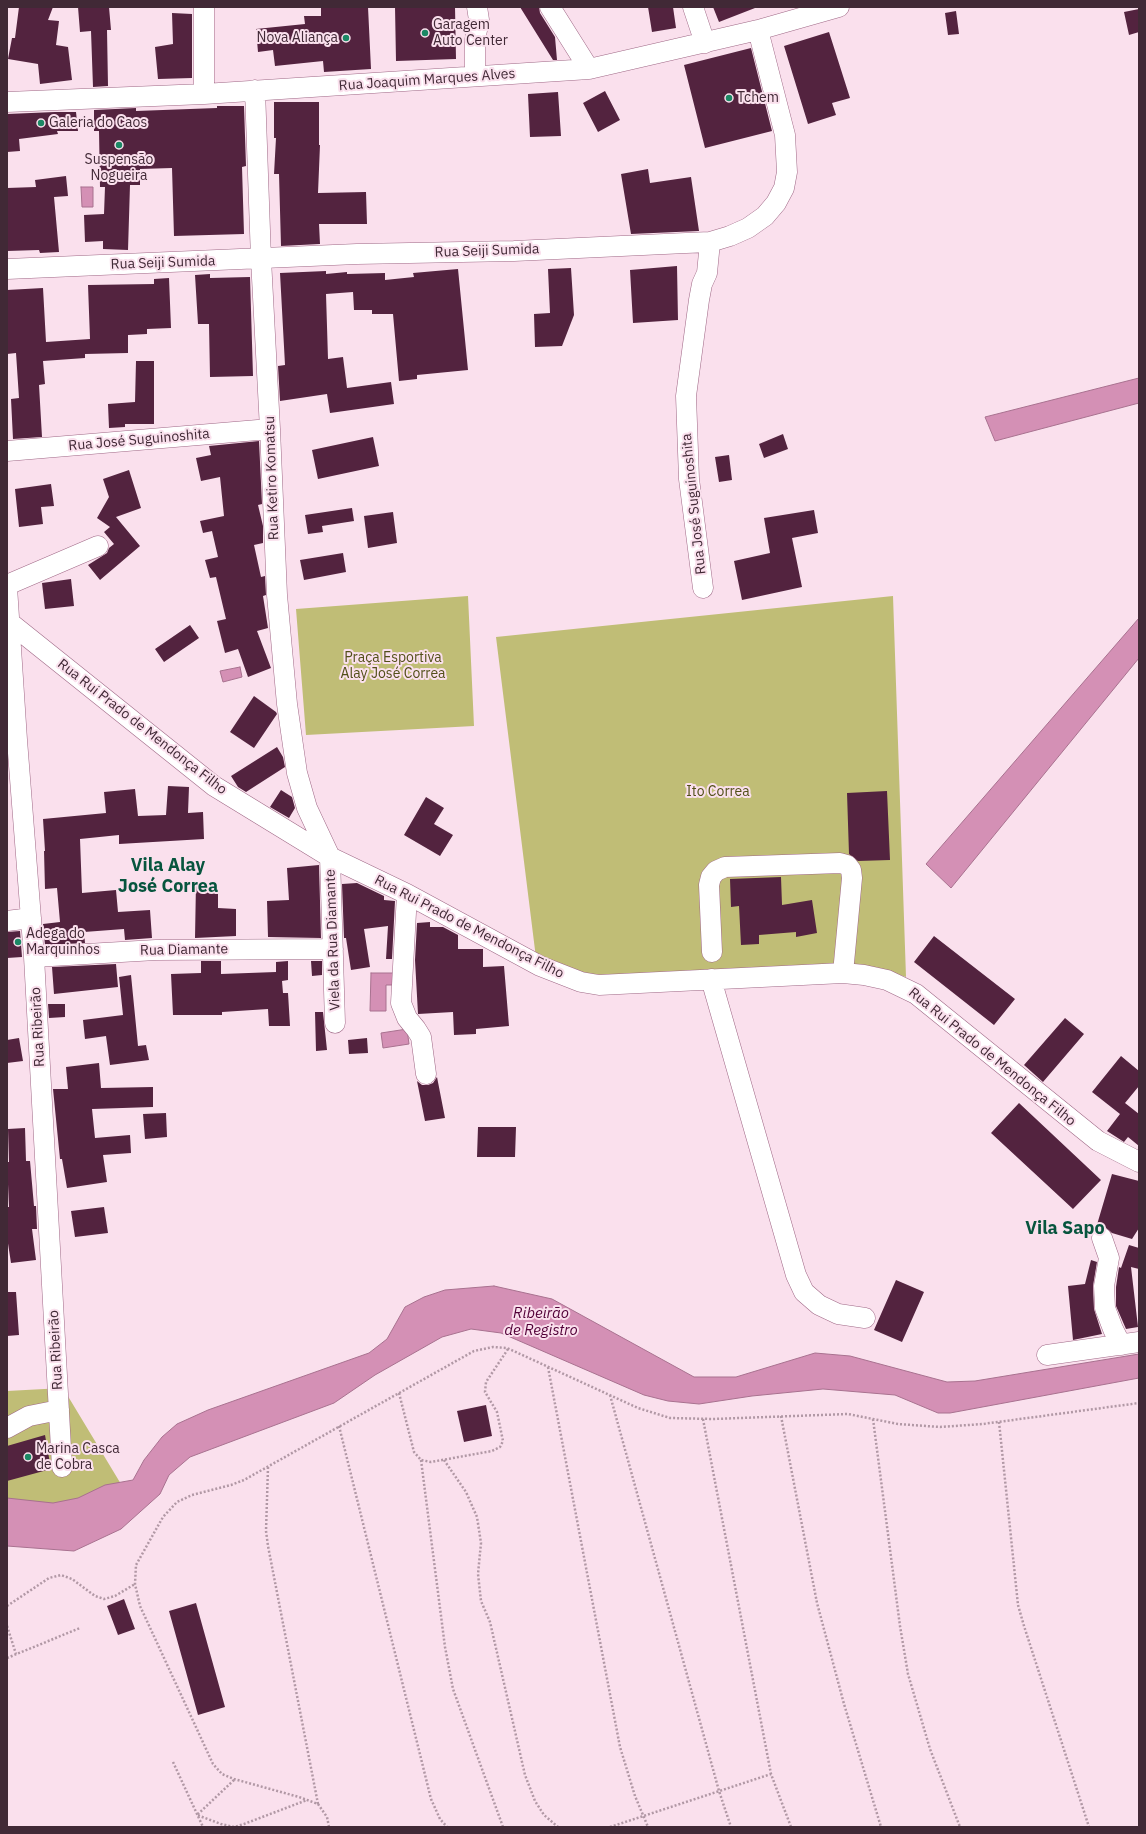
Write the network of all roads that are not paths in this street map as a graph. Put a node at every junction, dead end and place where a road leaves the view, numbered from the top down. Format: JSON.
{"nodes":[{"id":1,"x":204,"y":7,"type":"edge"},
{"id":2,"x":477,"y":7,"type":"edge"},
{"id":3,"x":693,"y":7,"type":"edge"},
{"id":4,"x":839,"y":7,"type":"edge"},
{"id":5,"x":553,"y":8,"type":"edge"},
{"id":6,"x":758,"y":30,"type":"junction"},
{"id":7,"x":705,"y":43,"type":"junction"},
{"id":8,"x":589,"y":69,"type":"junction"},
{"id":9,"x":475,"y":76,"type":"junction"},
{"id":10,"x":255,"y":90,"type":"junction"},
{"id":11,"x":204,"y":94,"type":"junction"},
{"id":12,"x":7,"y":102,"type":"edge"},
{"id":13,"x":710,"y":242,"type":"junction"},
{"id":14,"x":261,"y":259,"type":"junction"},
{"id":15,"x":7,"y":269,"type":"edge"},
{"id":16,"x":270,"y":429,"type":"junction"},
{"id":17,"x":7,"y":451,"type":"edge"},
{"id":18,"x":98,"y":546,"type":"dead end"},
{"id":19,"x":7,"y":586,"type":"edge"},
{"id":20,"x":703,"y":588,"type":"dead end"},
{"id":21,"x":9,"y":622,"type":"junction"},
{"id":22,"x":330,"y":857,"type":"junction"},
{"id":23,"x":408,"y":894,"type":"junction"},
{"id":24,"x":31,"y":918,"type":"junction"},
{"id":25,"x":7,"y":921,"type":"edge"},
{"id":26,"x":333,"y":949,"type":"junction"},
{"id":27,"x":712,"y":952,"type":"dead end"},
{"id":28,"x":34,"y":957,"type":"junction"},
{"id":29,"x":843,"y":973,"type":"junction"},
{"id":30,"x":711,"y":979,"type":"junction"},
{"id":31,"x":335,"y":1022,"type":"dead end"},
{"id":32,"x":426,"y":1074,"type":"dead end"},
{"id":33,"x":1139,"y":1162,"type":"edge"},
{"id":34,"x":1102,"y":1238,"type":"dead end"},
{"id":35,"x":866,"y":1318,"type":"dead end"},
{"id":36,"x":1130,"y":1344,"type":"edge"},
{"id":37,"x":1047,"y":1355,"type":"dead end"},
{"id":38,"x":59,"y":1410,"type":"junction"},
{"id":39,"x":7,"y":1428,"type":"edge"},
{"id":40,"x":62,"y":1467,"type":"dead end"}],
"edges":[{"from":1,"to":11,"type":"street"},
{"from":2,"to":9,"type":"street"},
{"from":3,"to":7,"type":"street"},
{"from":4,"to":6,"type":"street","name":"Rua Joaquim Marques Alves"},
{"from":5,"to":8,"type":"street"},
{"from":6,"to":7,"type":"street","name":"Rua Joaquim Marques Alves"},
{"from":6,"to":13,"type":"street","name":"Rua Seiji Sumida"},
{"from":7,"to":8,"type":"street","name":"Rua Joaquim Marques Alves"},
{"from":8,"to":9,"type":"street","name":"Rua Joaquim Marques Alves"},
{"from":9,"to":10,"type":"street","name":"Rua Joaquim Marques Alves"},
{"from":10,"to":11,"type":"street","name":"Rua Joaquim Marques Alves"},
{"from":10,"to":14,"type":"street","name":"Rua Ketiro Komatsu"},
{"from":11,"to":12,"type":"street","name":"Rua Joaquim Marques Alves"},
{"from":13,"to":14,"type":"street","name":"Rua Seiji Sumida"},
{"from":13,"to":20,"type":"street","name":"Rua José Suguinoshita"},
{"from":14,"to":15,"type":"street","name":"Rua Seiji Sumida"},
{"from":14,"to":16,"type":"street","name":"Rua Ketiro Komatsu"},
{"from":16,"to":17,"type":"street","name":"Rua José Suguinoshita"},
{"from":16,"to":22,"type":"street","name":"Rua Ketiro Komatsu"},
{"from":18,"to":19,"type":"street"},
{"from":19,"to":21,"type":"street","name":"Rua Ribeirão"},
{"from":21,"to":22,"type":"street","name":"Rua Rui Prado de Mendonça Filho"},
{"from":21,"to":24,"type":"street","name":"Rua Ribeirão"},
{"from":22,"to":23,"type":"street","name":"Rua Rui Prado de Mendonça Filho"},
{"from":22,"to":26,"type":"street","name":"Viela da Rua Diamante"},
{"from":23,"to":30,"type":"street","name":"Rua Rui Prado de Mendonça Filho"},
{"from":23,"to":32,"type":"street"},
{"from":24,"to":25,"type":"street"},
{"from":24,"to":28,"type":"street","name":"Rua Ribeirão"},
{"from":26,"to":28,"type":"street","name":"Rua Diamante"},
{"from":26,"to":31,"type":"street","name":"Viela da Rua Diamante"},
{"from":27,"to":29,"type":"street"},
{"from":28,"to":38,"type":"street","name":"Rua Ribeirão"},
{"from":29,"to":30,"type":"street","name":"Rua Rui Prado de Mendonça Filho"},
{"from":29,"to":33,"type":"street","name":"Rua Rui Prado de Mendonça Filho"},
{"from":30,"to":35,"type":"street"},
{"from":34,"to":36,"type":"street"},
{"from":36,"to":37,"type":"street"},
{"from":38,"to":39,"type":"street"},
{"from":38,"to":40,"type":"street","name":"Rua Ribeirão"}]}
